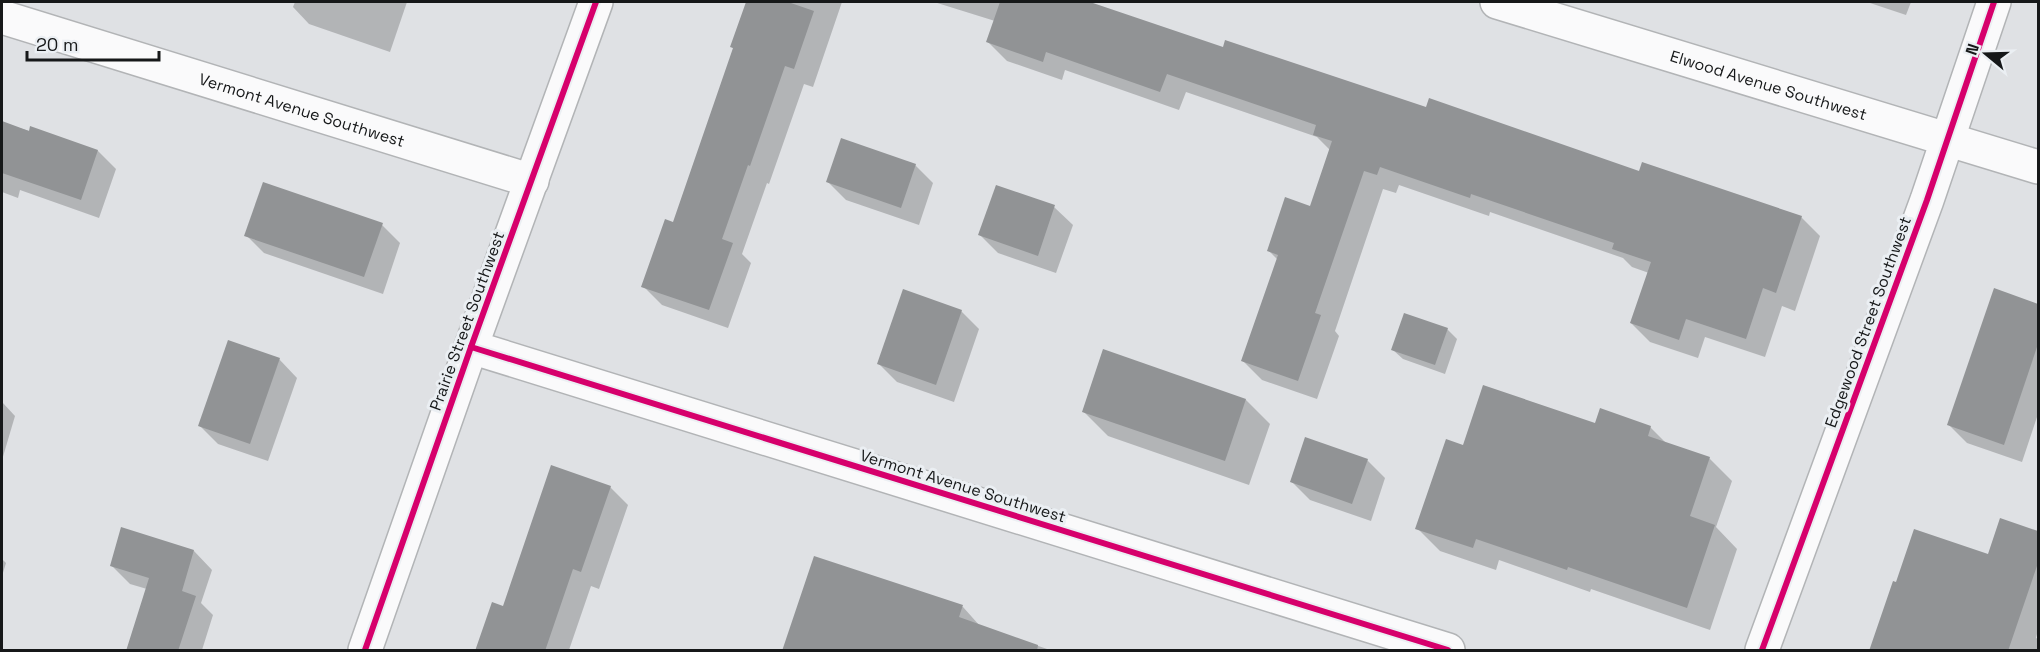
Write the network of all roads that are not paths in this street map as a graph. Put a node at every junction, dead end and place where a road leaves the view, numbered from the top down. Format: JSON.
{"nodes":[{"id":1,"x":596,"y":2,"type":"edge"},
{"id":2,"x":1497,"y":2,"type":"edge"},
{"id":3,"x":1994,"y":2,"type":"edge"},
{"id":4,"x":2,"y":17,"type":"edge"},
{"id":5,"x":1948,"y":140,"type":"junction"},
{"id":6,"x":2038,"y":167,"type":"edge"},
{"id":7,"x":532,"y":181,"type":"junction"},
{"id":8,"x":471,"y":347,"type":"junction"},
{"id":9,"x":365,"y":651,"type":"edge"},
{"id":10,"x":1448,"y":651,"type":"edge"},
{"id":11,"x":1762,"y":651,"type":"edge"}],
"edges":[{"from":1,"to":7,"type":"street","name":"Prairie Street Southwest"},
{"from":2,"to":5,"type":"street","name":"Elwood Avenue Southwest"},
{"from":3,"to":5,"type":"street","name":"Edgewood Street Southwest"},
{"from":4,"to":7,"type":"street","name":"Vermont Avenue Southwest"},
{"from":5,"to":6,"type":"street","name":"Elwood Avenue Southwest"},
{"from":5,"to":11,"type":"street","name":"Edgewood Street Southwest"},
{"from":7,"to":8,"type":"street","name":"Prairie Street Southwest"},
{"from":8,"to":9,"type":"street","name":"Prairie Street Southwest"},
{"from":8,"to":10,"type":"street","name":"Vermont Avenue Southwest"}]}
